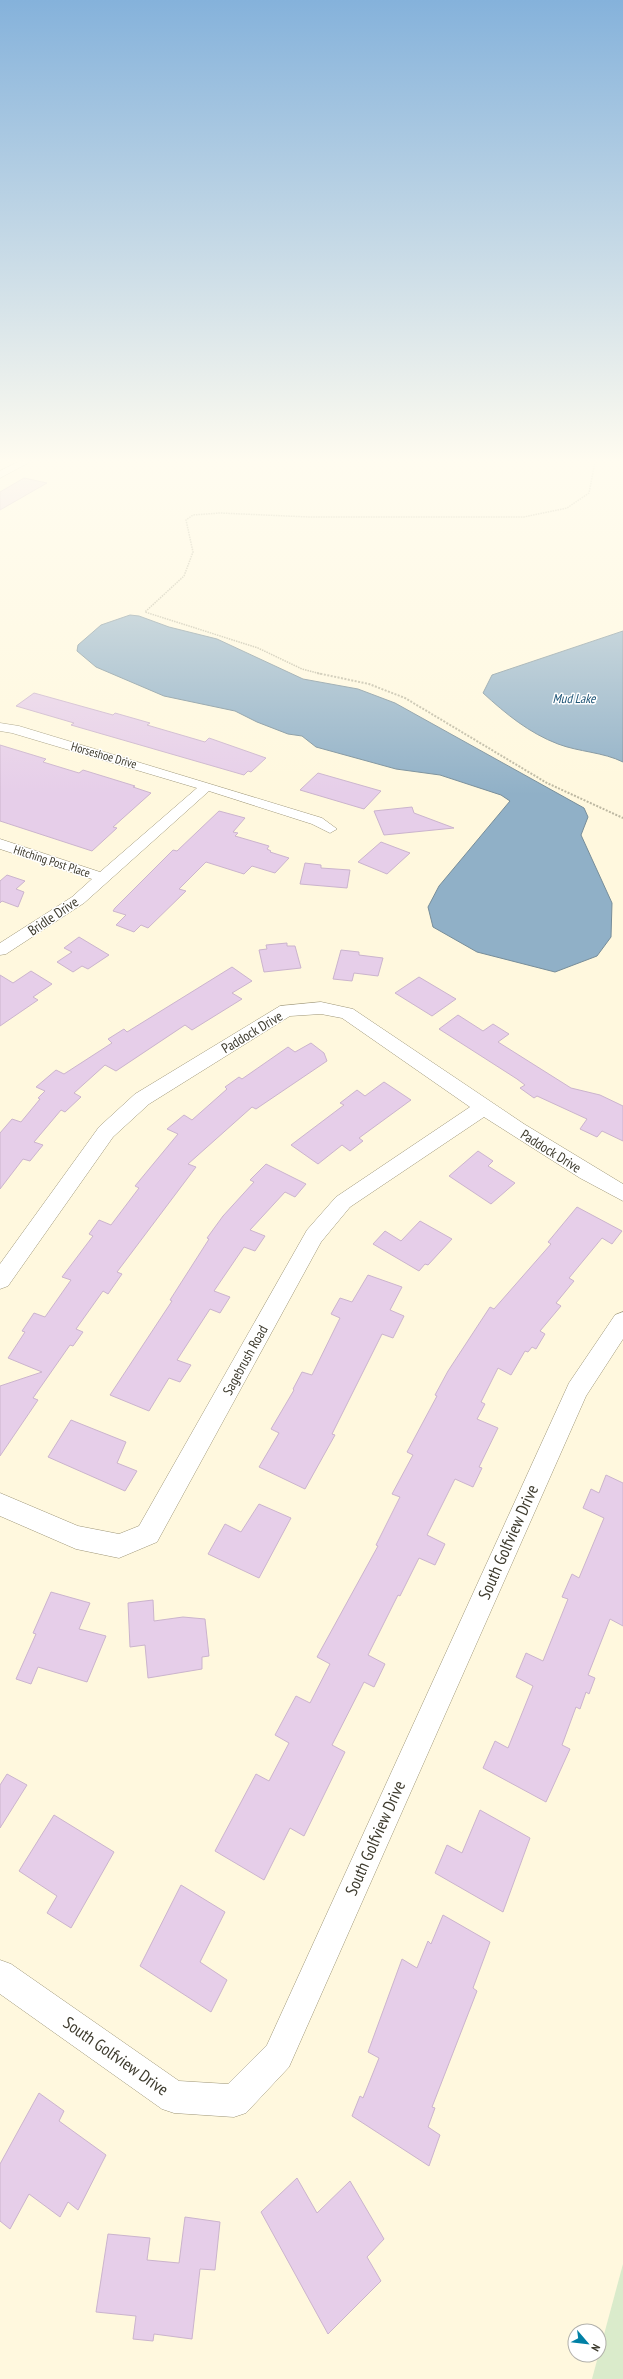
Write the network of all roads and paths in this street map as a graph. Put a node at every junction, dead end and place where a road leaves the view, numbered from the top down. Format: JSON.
{"nodes":[{"id":1,"x":185,"y":573,"type":"edge"},
{"id":2,"x":0,"y":727,"type":"edge"},
{"id":3,"x":207,"y":786,"type":"junction"},
{"id":4,"x":623,"y":818,"type":"edge"},
{"id":5,"x":330,"y":829,"type":"dead end"},
{"id":6,"x":0,"y":844,"type":"edge"},
{"id":7,"x":103,"y":878,"type":"junction"},
{"id":8,"x":0,"y":950,"type":"edge"},
{"id":9,"x":484,"y":1108,"type":"junction"},
{"id":10,"x":623,"y":1192,"type":"edge"},
{"id":11,"x":0,"y":1280,"type":"edge"},
{"id":12,"x":623,"y":1321,"type":"edge"},
{"id":13,"x":0,"y":1504,"type":"edge"},
{"id":14,"x":0,"y":1975,"type":"edge"}],
"edges":[{"from":1,"to":4,"type":"path"},
{"from":2,"to":3,"type":"street","name":"Horseshoe Drive"},
{"from":3,"to":5,"type":"street","name":"Horseshoe Drive"},
{"from":3,"to":7,"type":"street"},
{"from":6,"to":7,"type":"street","name":"Hitching Post Place"},
{"from":7,"to":8,"type":"street","name":"Bridle Drive"},
{"from":9,"to":10,"type":"street","name":"Paddock Drive"},
{"from":9,"to":11,"type":"street","name":"Paddock Drive"},
{"from":9,"to":13,"type":"street","name":"Sagebrush Road"},
{"from":12,"to":14,"type":"street","name":"South Golfview Drive"}]}
